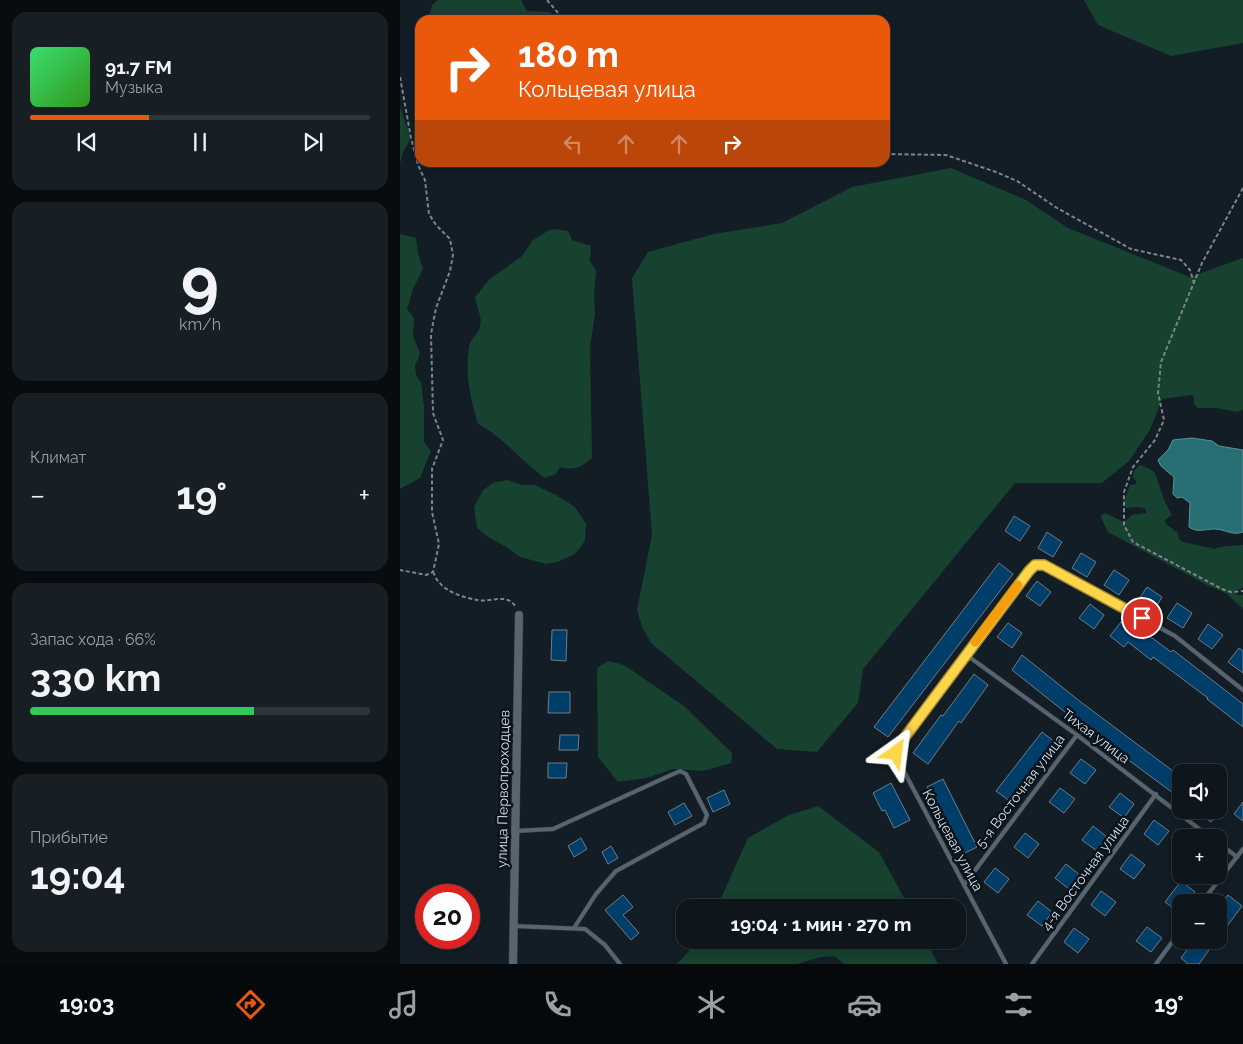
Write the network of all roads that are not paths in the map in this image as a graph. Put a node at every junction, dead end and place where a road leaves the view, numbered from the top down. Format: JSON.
{"nodes":[{"id":1,"x":519,"y":615,"type":"road end"},
{"id":2,"x":965,"y":654,"type":"junction"},
{"id":3,"x":1243,"y":690,"type":"edge"},
{"id":4,"x":1076,"y":735,"type":"junction"},
{"id":5,"x":1156,"y":794,"type":"junction"},
{"id":6,"x":1200,"y":829,"type":"edge"},
{"id":7,"x":515,"y":831,"type":"junction"},
{"id":8,"x":1227,"y":849,"type":"edge"},
{"id":9,"x":1243,"y":849,"type":"edge"},
{"id":10,"x":1237,"y":857,"type":"junction"},
{"id":11,"x":964,"y":885,"type":"junction"},
{"id":12,"x":1208,"y":894,"type":"edge"},
{"id":13,"x":514,"y":926,"type":"junction"},
{"id":14,"x":574,"y":928,"type":"junction"},
{"id":15,"x":1172,"y":942,"type":"edge"},
{"id":16,"x":513,"y":964,"type":"edge"},
{"id":17,"x":620,"y":964,"type":"edge"},
{"id":18,"x":1006,"y":964,"type":"edge"},
{"id":19,"x":1032,"y":964,"type":"edge"},
{"id":20,"x":1156,"y":964,"type":"edge"}],
"edges":[{"from":1,"to":7,"type":"street","name":"улица Первопроходцев"},
{"from":2,"to":3,"type":"lane","name":"Кольцевая улица"},
{"from":2,"to":4,"type":"lane","name":"Тихая улица"},
{"from":2,"to":11,"type":"lane","name":"Кольцевая улица"},
{"from":4,"to":5,"type":"lane","name":"Тихая улица"},
{"from":4,"to":11,"type":"lane","name":"5-я Восточная улица"},
{"from":5,"to":6,"type":"lane","name":"Тихая улица"},
{"from":5,"to":19,"type":"lane","name":"4-я Восточная улица"},
{"from":7,"to":13,"type":"street","name":"улица Первопроходцев"},
{"from":7,"to":14,"type":"lane"},
{"from":8,"to":10,"type":"lane"},
{"from":9,"to":10,"type":"lane"},
{"from":10,"to":12,"type":"lane"},
{"from":11,"to":18,"type":"lane","name":"Кольцевая улица"},
{"from":13,"to":14,"type":"lane"},
{"from":13,"to":16,"type":"street","name":"улица Первопроходцев"},
{"from":14,"to":17,"type":"lane"},
{"from":15,"to":20,"type":"lane"}]}
